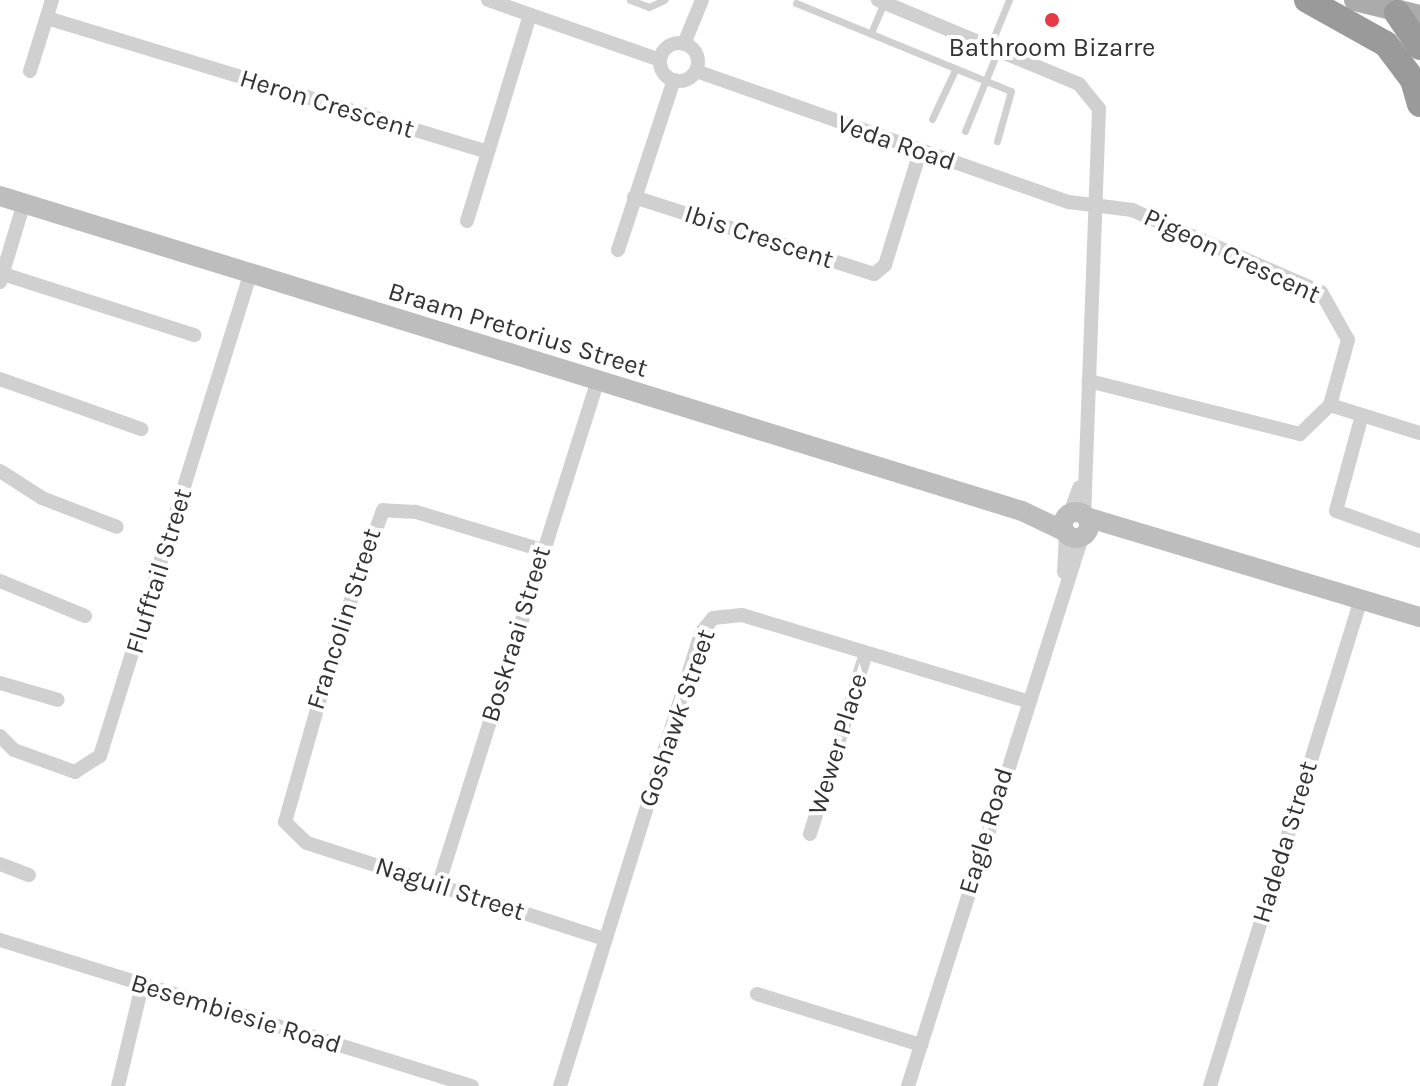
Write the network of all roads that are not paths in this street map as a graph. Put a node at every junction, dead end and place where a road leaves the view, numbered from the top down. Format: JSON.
{"nodes":[{"id":1,"x":52,"y":0,"type":"edge"},
{"id":2,"x":488,"y":0,"type":"edge"},
{"id":3,"x":630,"y":0,"type":"edge"},
{"id":4,"x":664,"y":0,"type":"edge"},
{"id":5,"x":702,"y":0,"type":"edge"},
{"id":6,"x":1009,"y":0,"type":"edge"},
{"id":7,"x":1307,"y":0,"type":"edge"},
{"id":8,"x":1355,"y":0,"type":"edge"},
{"id":9,"x":881,"y":1,"type":"edge"},
{"id":10,"x":796,"y":3,"type":"dead end"},
{"id":11,"x":1408,"y":14,"type":"edge"},
{"id":12,"x":530,"y":15,"type":"junction"},
{"id":13,"x":47,"y":18,"type":"junction"},
{"id":14,"x":871,"y":33,"type":"junction"},
{"id":15,"x":684,"y":44,"type":"junction"},
{"id":16,"x":1420,"y":47,"type":"edge"},
{"id":17,"x":994,"y":48,"type":"junction"},
{"id":18,"x":660,"y":60,"type":"junction"},
{"id":19,"x":956,"y":68,"type":"junction"},
{"id":20,"x":30,"y":71,"type":"dead end"},
{"id":21,"x":696,"y":71,"type":"junction"},
{"id":22,"x":674,"y":80,"type":"junction"},
{"id":23,"x":986,"y":81,"type":"junction"},
{"id":24,"x":1420,"y":104,"type":"edge"},
{"id":25,"x":932,"y":119,"type":"dead end"},
{"id":26,"x":965,"y":131,"type":"dead end"},
{"id":27,"x":997,"y":141,"type":"dead end"},
{"id":28,"x":487,"y":152,"type":"junction"},
{"id":29,"x":920,"y":152,"type":"junction"},
{"id":30,"x":0,"y":196,"type":"edge"},
{"id":31,"x":634,"y":197,"type":"junction"},
{"id":32,"x":24,"y":203,"type":"junction"},
{"id":33,"x":1097,"y":209,"type":"junction"},
{"id":34,"x":467,"y":221,"type":"dead end"},
{"id":35,"x":618,"y":250,"type":"dead end"},
{"id":36,"x":250,"y":275,"type":"junction"},
{"id":37,"x":1,"y":278,"type":"edge"},
{"id":38,"x":194,"y":335,"type":"dead end"},
{"id":39,"x":0,"y":379,"type":"edge"},
{"id":40,"x":1089,"y":381,"type":"junction"},
{"id":41,"x":597,"y":383,"type":"junction"},
{"id":42,"x":1330,"y":405,"type":"junction"},
{"id":43,"x":1362,"y":415,"type":"junction"},
{"id":44,"x":141,"y":429,"type":"dead end"},
{"id":45,"x":1420,"y":433,"type":"edge"},
{"id":46,"x":0,"y":471,"type":"edge"},
{"id":47,"x":1076,"y":525,"type":"junction"},
{"id":48,"x":117,"y":527,"type":"dead end"},
{"id":49,"x":1420,"y":541,"type":"edge"},
{"id":50,"x":542,"y":550,"type":"junction"},
{"id":51,"x":0,"y":581,"type":"edge"},
{"id":52,"x":1361,"y":599,"type":"junction"},
{"id":53,"x":85,"y":616,"type":"dead end"},
{"id":54,"x":1420,"y":617,"type":"edge"},
{"id":55,"x":866,"y":653,"type":"junction"},
{"id":56,"x":0,"y":683,"type":"edge"},
{"id":57,"x":58,"y":700,"type":"dead end"},
{"id":58,"x":1026,"y":701,"type":"junction"},
{"id":59,"x":0,"y":736,"type":"edge"},
{"id":60,"x":810,"y":834,"type":"dead end"},
{"id":61,"x":297,"y":838,"type":"joint"},
{"id":62,"x":0,"y":864,"type":"edge"},
{"id":63,"x":29,"y":875,"type":"dead end"},
{"id":64,"x":438,"y":886,"type":"junction"},
{"id":65,"x":604,"y":939,"type":"junction"},
{"id":66,"x":0,"y":940,"type":"edge"},
{"id":67,"x":142,"y":985,"type":"junction"},
{"id":68,"x":757,"y":994,"type":"dead end"},
{"id":69,"x":921,"y":1045,"type":"junction"},
{"id":70,"x":118,"y":1086,"type":"edge"},
{"id":71,"x":472,"y":1086,"type":"edge"},
{"id":72,"x":560,"y":1086,"type":"edge"},
{"id":73,"x":908,"y":1086,"type":"edge"},
{"id":74,"x":1210,"y":1086,"type":"edge"}],
"edges":[{"from":1,"to":13,"type":"street"},
{"from":2,"to":12,"type":"street"},
{"from":3,"to":4,"type":"lane"},
{"from":5,"to":15,"type":"street"},
{"from":6,"to":17,"type":"lane"},
{"from":7,"to":24,"type":"highway"},
{"from":8,"to":11,"type":"main road"},
{"from":9,"to":14,"type":"lane"},
{"from":9,"to":17,"type":"street","name":"Eagle Road"},
{"from":10,"to":14,"type":"lane"},
{"from":11,"to":16,"type":"highway"},
{"from":12,"to":18,"type":"street"},
{"from":12,"to":28,"type":"street"},
{"from":13,"to":20,"type":"street"},
{"from":13,"to":28,"type":"street","name":"Heron Crescent"},
{"from":14,"to":19,"type":"lane"},
{"from":15,"to":18,"type":"street"},
{"from":15,"to":21,"type":"street"},
{"from":17,"to":23,"type":"lane"},
{"from":17,"to":33,"type":"street","name":"Eagle Road"},
{"from":18,"to":22,"type":"street"},
{"from":19,"to":23,"type":"lane"},
{"from":19,"to":25,"type":"lane"},
{"from":21,"to":22,"type":"street"},
{"from":21,"to":29,"type":"street","name":"Veda Road"},
{"from":22,"to":31,"type":"street"},
{"from":23,"to":26,"type":"lane"},
{"from":23,"to":27,"type":"lane"},
{"from":28,"to":34,"type":"street"},
{"from":29,"to":31,"type":"street","name":"Ibis Crescent"},
{"from":29,"to":33,"type":"street","name":"Veda Road"},
{"from":30,"to":32,"type":"street","name":"Braam Pretorius Street"},
{"from":31,"to":35,"type":"street"},
{"from":32,"to":36,"type":"street","name":"Braam Pretorius Street"},
{"from":32,"to":37,"type":"street"},
{"from":33,"to":40,"type":"street","name":"Eagle Road"},
{"from":33,"to":42,"type":"street","name":"Pigeon Crescent"},
{"from":36,"to":41,"type":"street","name":"Braam Pretorius Street"},
{"from":36,"to":59,"type":"street","name":"Flufftail Street"},
{"from":37,"to":38,"type":"street"},
{"from":39,"to":44,"type":"street"},
{"from":40,"to":42,"type":"street","name":"Pigeon Crescent"},
{"from":40,"to":47,"type":"street","name":"Eagle Road"},
{"from":41,"to":47,"type":"street","name":"Braam Pretorius Street"},
{"from":41,"to":50,"type":"street","name":"Boskraai Street"},
{"from":42,"to":43,"type":"street"},
{"from":43,"to":45,"type":"street"},
{"from":43,"to":49,"type":"street"},
{"from":46,"to":48,"type":"street"},
{"from":47,"to":52,"type":"street","name":"Braam Pretorius Street"},
{"from":47,"to":58,"type":"street","name":"Eagle Road"},
{"from":50,"to":61,"type":"street","name":"Francolin Street"},
{"from":50,"to":64,"type":"street","name":"Boskraai Street"},
{"from":51,"to":53,"type":"street"},
{"from":52,"to":54,"type":"street","name":"Braam Pretorius Street"},
{"from":52,"to":74,"type":"street","name":"Hadeda Street"},
{"from":55,"to":58,"type":"street","name":"Goshawk Street"},
{"from":55,"to":60,"type":"street","name":"Wewer Place"},
{"from":55,"to":65,"type":"street","name":"Goshawk Street"},
{"from":56,"to":57,"type":"street"},
{"from":58,"to":69,"type":"street","name":"Eagle Road"},
{"from":61,"to":64,"type":"street","name":"Naguil Street"},
{"from":62,"to":63,"type":"street"},
{"from":64,"to":65,"type":"street","name":"Naguil Street"},
{"from":65,"to":72,"type":"street","name":"Goshawk Street"},
{"from":66,"to":67,"type":"street","name":"Besembiesie Road"},
{"from":67,"to":70,"type":"street"},
{"from":67,"to":71,"type":"street","name":"Besembiesie Road"},
{"from":68,"to":69,"type":"street"},
{"from":69,"to":73,"type":"street","name":"Eagle Road"}]}
